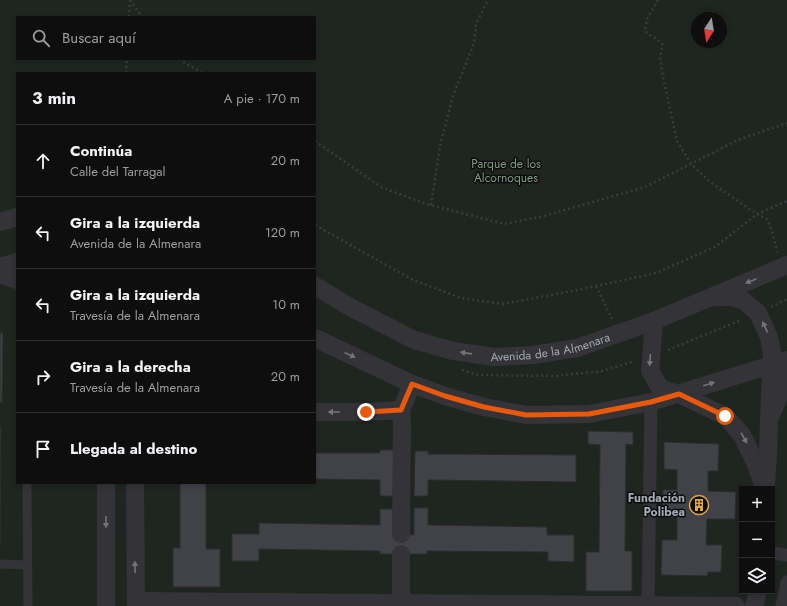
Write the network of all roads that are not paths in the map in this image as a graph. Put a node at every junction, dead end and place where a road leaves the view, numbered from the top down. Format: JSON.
{"nodes":[{"id":1,"x":16,"y":217,"type":"edge"},
{"id":2,"x":0,"y":222,"type":"edge"},
{"id":3,"x":16,"y":262,"type":"edge"},
{"id":4,"x":0,"y":267,"type":"edge"},
{"id":5,"x":784,"y":267,"type":"edge"},
{"id":6,"x":0,"y":274,"type":"edge"},
{"id":7,"x":16,"y":280,"type":"edge"},
{"id":8,"x":316,"y":287,"type":"edge"},
{"id":9,"x":713,"y":297,"type":"junction"},
{"id":10,"x":654,"y":321,"type":"junction"},
{"id":11,"x":316,"y":338,"type":"edge"},
{"id":12,"x":779,"y":362,"type":"edge"},
{"id":13,"x":787,"y":378,"type":"edge"},
{"id":14,"x":412,"y":384,"type":"junction"},
{"id":15,"x":679,"y":394,"type":"junction"},
{"id":16,"x":651,"y":402,"type":"junction"},
{"id":17,"x":401,"y":410,"type":"junction"},
{"id":18,"x":316,"y":412,"type":"edge"},
{"id":19,"x":769,"y":420,"type":"junction"},
{"id":20,"x":28,"y":484,"type":"edge"},
{"id":21,"x":106,"y":484,"type":"edge"},
{"id":22,"x":135,"y":484,"type":"edge"},
{"id":23,"x":764,"y":486,"type":"edge"},
{"id":24,"x":765,"y":486,"type":"edge"},
{"id":25,"x":401,"y":534,"type":"dead end"},
{"id":26,"x":775,"y":553,"type":"edge"},
{"id":27,"x":401,"y":554,"type":"dead end"},
{"id":28,"x":787,"y":555,"type":"edge"},
{"id":29,"x":0,"y":564,"type":"edge"},
{"id":30,"x":27,"y":565,"type":"junction"},
{"id":31,"x":787,"y":582,"type":"edge"},
{"id":32,"x":757,"y":594,"type":"edge"},
{"id":33,"x":136,"y":604,"type":"edge"},
{"id":34,"x":401,"y":605,"type":"edge"},
{"id":35,"x":28,"y":606,"type":"edge"},
{"id":36,"x":106,"y":606,"type":"edge"},
{"id":37,"x":648,"y":606,"type":"edge"},
{"id":38,"x":736,"y":606,"type":"edge"},
{"id":39,"x":754,"y":606,"type":"edge"},
{"id":40,"x":782,"y":606,"type":"edge"}],
"edges":[{"from":1,"to":2,"type":"street"},
{"from":3,"to":4,"type":"street"},
{"from":5,"to":9,"type":"street","name":"Avenida de la Almenara","one_way":true},
{"from":6,"to":7,"type":"street"},
{"from":10,"to":8,"type":"street","name":"Avenida de la Almenara","one_way":true},
{"from":9,"to":10,"type":"street","name":"Avenida de la Almenara"},
{"from":12,"to":9,"type":"street","one_way":true},
{"from":10,"to":15,"type":"street","one_way":true},
{"from":11,"to":14,"type":"street","one_way":true},
{"from":15,"to":12,"type":"street","one_way":true},
{"from":12,"to":19,"type":"street"},
{"from":13,"to":19,"type":"street"},
{"from":14,"to":16,"type":"street"},
{"from":14,"to":17,"type":"street"},
{"from":15,"to":16,"type":"street"},
{"from":15,"to":23,"type":"street","one_way":true},
{"from":16,"to":37,"type":"street"},
{"from":17,"to":18,"type":"street","one_way":true},
{"from":17,"to":25,"type":"street"},
{"from":19,"to":24,"type":"street"},
{"from":20,"to":30,"type":"lane"},
{"from":21,"to":36,"type":"street","one_way":true},
{"from":33,"to":22,"type":"street","one_way":true},
{"from":26,"to":28,"type":"street"},
{"from":27,"to":34,"type":"street"},
{"from":29,"to":30,"type":"lane"},
{"from":30,"to":35,"type":"lane"},
{"from":31,"to":40,"type":"street"},
{"from":32,"to":39,"type":"street"},
{"from":33,"to":34,"type":"street"},
{"from":34,"to":37,"type":"street"},
{"from":37,"to":38,"type":"street"}]}
